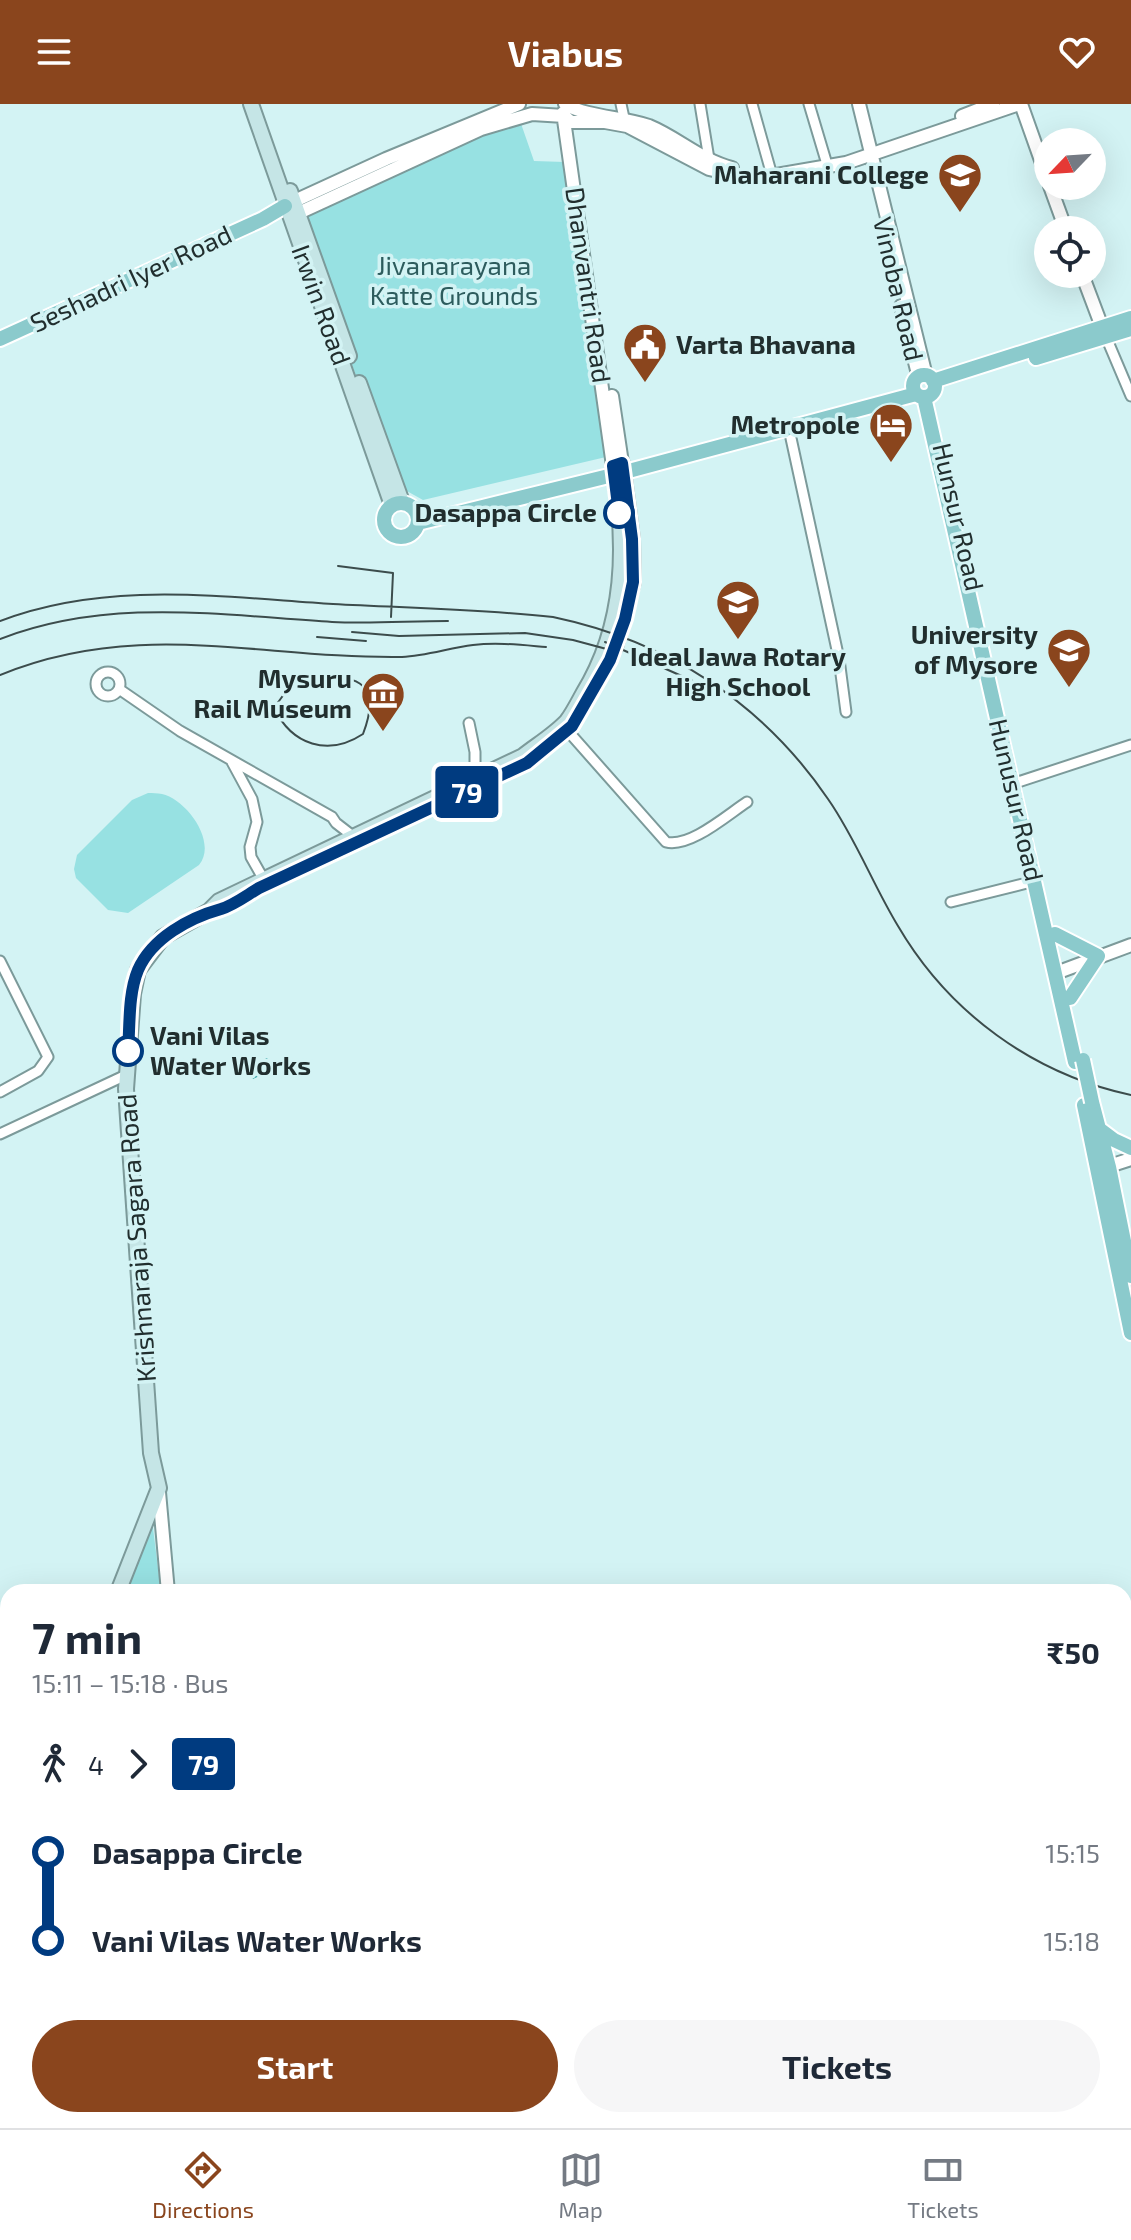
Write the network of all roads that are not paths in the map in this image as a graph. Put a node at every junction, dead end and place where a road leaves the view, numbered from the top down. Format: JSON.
{"nodes":[{"id":1,"x":251,"y":104,"type":"edge"},
{"id":2,"x":259,"y":104,"type":"edge"},
{"id":3,"x":519,"y":104,"type":"edge"},
{"id":4,"x":621,"y":104,"type":"edge"},
{"id":5,"x":700,"y":104,"type":"edge"},
{"id":6,"x":752,"y":104,"type":"edge"},
{"id":7,"x":809,"y":104,"type":"edge"},
{"id":8,"x":859,"y":104,"type":"edge"},
{"id":9,"x":1020,"y":104,"type":"edge"},
{"id":10,"x":991,"y":107,"type":"edge"},
{"id":11,"x":566,"y":109,"type":"edge"},
{"id":12,"x":624,"y":118,"type":"junction"},
{"id":13,"x":1034,"y":142,"type":"edge"},
{"id":14,"x":870,"y":152,"type":"junction"},
{"id":15,"x":709,"y":159,"type":"junction"},
{"id":16,"x":826,"y":161,"type":"junction"},
{"id":17,"x":771,"y":172,"type":"junction"},
{"id":18,"x":292,"y":209,"type":"junction"},
{"id":19,"x":1087,"y":288,"type":"edge"},
{"id":20,"x":1131,"y":318,"type":"edge"},
{"id":21,"x":1131,"y":329,"type":"edge"},
{"id":22,"x":1103,"y":332,"type":"junction"},
{"id":23,"x":0,"y":339,"type":"edge"},
{"id":24,"x":924,"y":387,"type":"junction"},
{"id":25,"x":1131,"y":396,"type":"edge"},
{"id":26,"x":789,"y":429,"type":"junction"},
{"id":27,"x":619,"y":469,"type":"junction"},
{"id":28,"x":397,"y":504,"type":"junction"},
{"id":29,"x":418,"y":520,"type":"junction"},
{"id":30,"x":119,"y":689,"type":"dead end"},
{"id":31,"x":846,"y":712,"type":"dead end"},
{"id":32,"x":469,"y":723,"type":"dead end"},
{"id":33,"x":567,"y":730,"type":"junction"},
{"id":34,"x":1131,"y":745,"type":"edge"},
{"id":35,"x":230,"y":759,"type":"junction"},
{"id":36,"x":475,"y":779,"type":"junction"},
{"id":37,"x":1016,"y":783,"type":"junction"},
{"id":38,"x":747,"y":802,"type":"dead end"},
{"id":39,"x":336,"y":823,"type":"junction"},
{"id":40,"x":355,"y":840,"type":"junction"},
{"id":41,"x":340,"y":847,"type":"junction"},
{"id":42,"x":264,"y":880,"type":"junction"},
{"id":43,"x":1035,"y":881,"type":"junction"},
{"id":44,"x":951,"y":902,"type":"dead end"},
{"id":45,"x":209,"y":911,"type":"junction"},
{"id":46,"x":1055,"y":934,"type":"junction"},
{"id":47,"x":1131,"y":945,"type":"edge"},
{"id":48,"x":1098,"y":956,"type":"junction"},
{"id":49,"x":0,"y":961,"type":"edge"},
{"id":50,"x":1059,"y":971,"type":"junction"},
{"id":51,"x":1070,"y":998,"type":"junction"},
{"id":52,"x":1079,"y":1061,"type":"junction"},
{"id":53,"x":126,"y":1075,"type":"junction"},
{"id":54,"x":0,"y":1092,"type":"edge"},
{"id":55,"x":1088,"y":1104,"type":"junction"},
{"id":56,"x":1097,"y":1127,"type":"junction"},
{"id":57,"x":1,"y":1132,"type":"edge"},
{"id":58,"x":1131,"y":1150,"type":"edge"},
{"id":59,"x":1131,"y":1159,"type":"edge"},
{"id":60,"x":1101,"y":1163,"type":"junction"},
{"id":61,"x":1131,"y":1276,"type":"edge"},
{"id":62,"x":1131,"y":1333,"type":"edge"},
{"id":63,"x":159,"y":1488,"type":"junction"},
{"id":64,"x":121,"y":1584,"type":"edge"},
{"id":65,"x":167,"y":1584,"type":"edge"}],
"edges":[{"from":1,"to":18,"type":"main road","name":"Irwin Road"},
{"from":2,"to":18,"type":"main road","name":"Irwin Road"},
{"from":3,"to":18,"type":"street"},
{"from":4,"to":12,"type":"street"},
{"from":5,"to":15,"type":"street"},
{"from":6,"to":17,"type":"street"},
{"from":7,"to":16,"type":"street"},
{"from":8,"to":14,"type":"street","name":"Vinoba Road"},
{"from":9,"to":10,"type":"street"},
{"from":9,"to":13,"type":"street"},
{"from":10,"to":14,"type":"street"},
{"from":11,"to":12,"type":"street"},
{"from":11,"to":14,"type":"street"},
{"from":11,"to":18,"type":"street","name":"Seshadri Iyer Road"},
{"from":11,"to":27,"type":"street","name":"Dhanvantri Road"},
{"from":12,"to":15,"type":"street"},
{"from":14,"to":16,"type":"street"},
{"from":14,"to":24,"type":"street","name":"Vinoba Road"},
{"from":15,"to":17,"type":"street"},
{"from":16,"to":17,"type":"street"},
{"from":18,"to":23,"type":"main road","name":"Seshadri Iyer Road"},
{"from":18,"to":28,"type":"main road","name":"Irwin Road"},
{"from":19,"to":22,"type":"street"},
{"from":20,"to":22,"type":"main road"},
{"from":21,"to":22,"type":"main road"},
{"from":22,"to":24,"type":"main road"},
{"from":22,"to":25,"type":"street"},
{"from":24,"to":26,"type":"main road"},
{"from":24,"to":27,"type":"main road"},
{"from":24,"to":37,"type":"main road","name":"Hunusur Road"},
{"from":26,"to":27,"type":"main road"},
{"from":26,"to":31,"type":"street"},
{"from":27,"to":29,"type":"main road"},
{"from":27,"to":33,"type":"main road","name":"Krishnaraja Sagara Road"},
{"from":27,"to":36,"type":"main road","name":"Krishnaraja Sagara Road"},
{"from":28,"to":29,"type":"main road"},
{"from":28,"to":29,"type":"main road"},
{"from":30,"to":35,"type":"street"},
{"from":32,"to":36,"type":"street"},
{"from":33,"to":38,"type":"street"},
{"from":33,"to":40,"type":"main road","name":"Krishnaraja Sagara Road"},
{"from":34,"to":37,"type":"street"},
{"from":35,"to":39,"type":"street"},
{"from":35,"to":42,"type":"street"},
{"from":36,"to":40,"type":"main road","name":"Krishnaraja Sagara Road"},
{"from":37,"to":43,"type":"main road","name":"Hunusur Road"},
{"from":37,"to":46,"type":"main road"},
{"from":39,"to":40,"type":"street"},
{"from":39,"to":41,"type":"street"},
{"from":40,"to":41,"type":"main road","name":"Krishnaraja Sagara Road"},
{"from":41,"to":42,"type":"main road","name":"Krishnaraja Sagara Road"},
{"from":41,"to":45,"type":"main road","name":"Krishnaraja Sagara Road"},
{"from":42,"to":45,"type":"main road","name":"Krishnaraja Sagara Road"},
{"from":43,"to":44,"type":"street"},
{"from":43,"to":50,"type":"main road","name":"Hunusur Road"},
{"from":45,"to":53,"type":"main road","name":"Krishnaraja Sagara Road"},
{"from":46,"to":48,"type":"main road"},
{"from":46,"to":50,"type":"main road"},
{"from":47,"to":48,"type":"street"},
{"from":48,"to":50,"type":"street"},
{"from":48,"to":51,"type":"main road"},
{"from":49,"to":54,"type":"street"},
{"from":50,"to":51,"type":"main road"},
{"from":50,"to":52,"type":"main road","name":"Hunusur Road"},
{"from":51,"to":52,"type":"main road"},
{"from":52,"to":55,"type":"main road"},
{"from":53,"to":57,"type":"street"},
{"from":53,"to":63,"type":"main road","name":"Krishnaraja Sagara Road"},
{"from":55,"to":56,"type":"main road"},
{"from":55,"to":60,"type":"main road"},
{"from":56,"to":58,"type":"main road"},
{"from":56,"to":60,"type":"main road"},
{"from":58,"to":60,"type":"street"},
{"from":59,"to":60,"type":"street"},
{"from":60,"to":61,"type":"main road"},
{"from":60,"to":62,"type":"main road"},
{"from":63,"to":64,"type":"main road"},
{"from":63,"to":65,"type":"street"}]}
